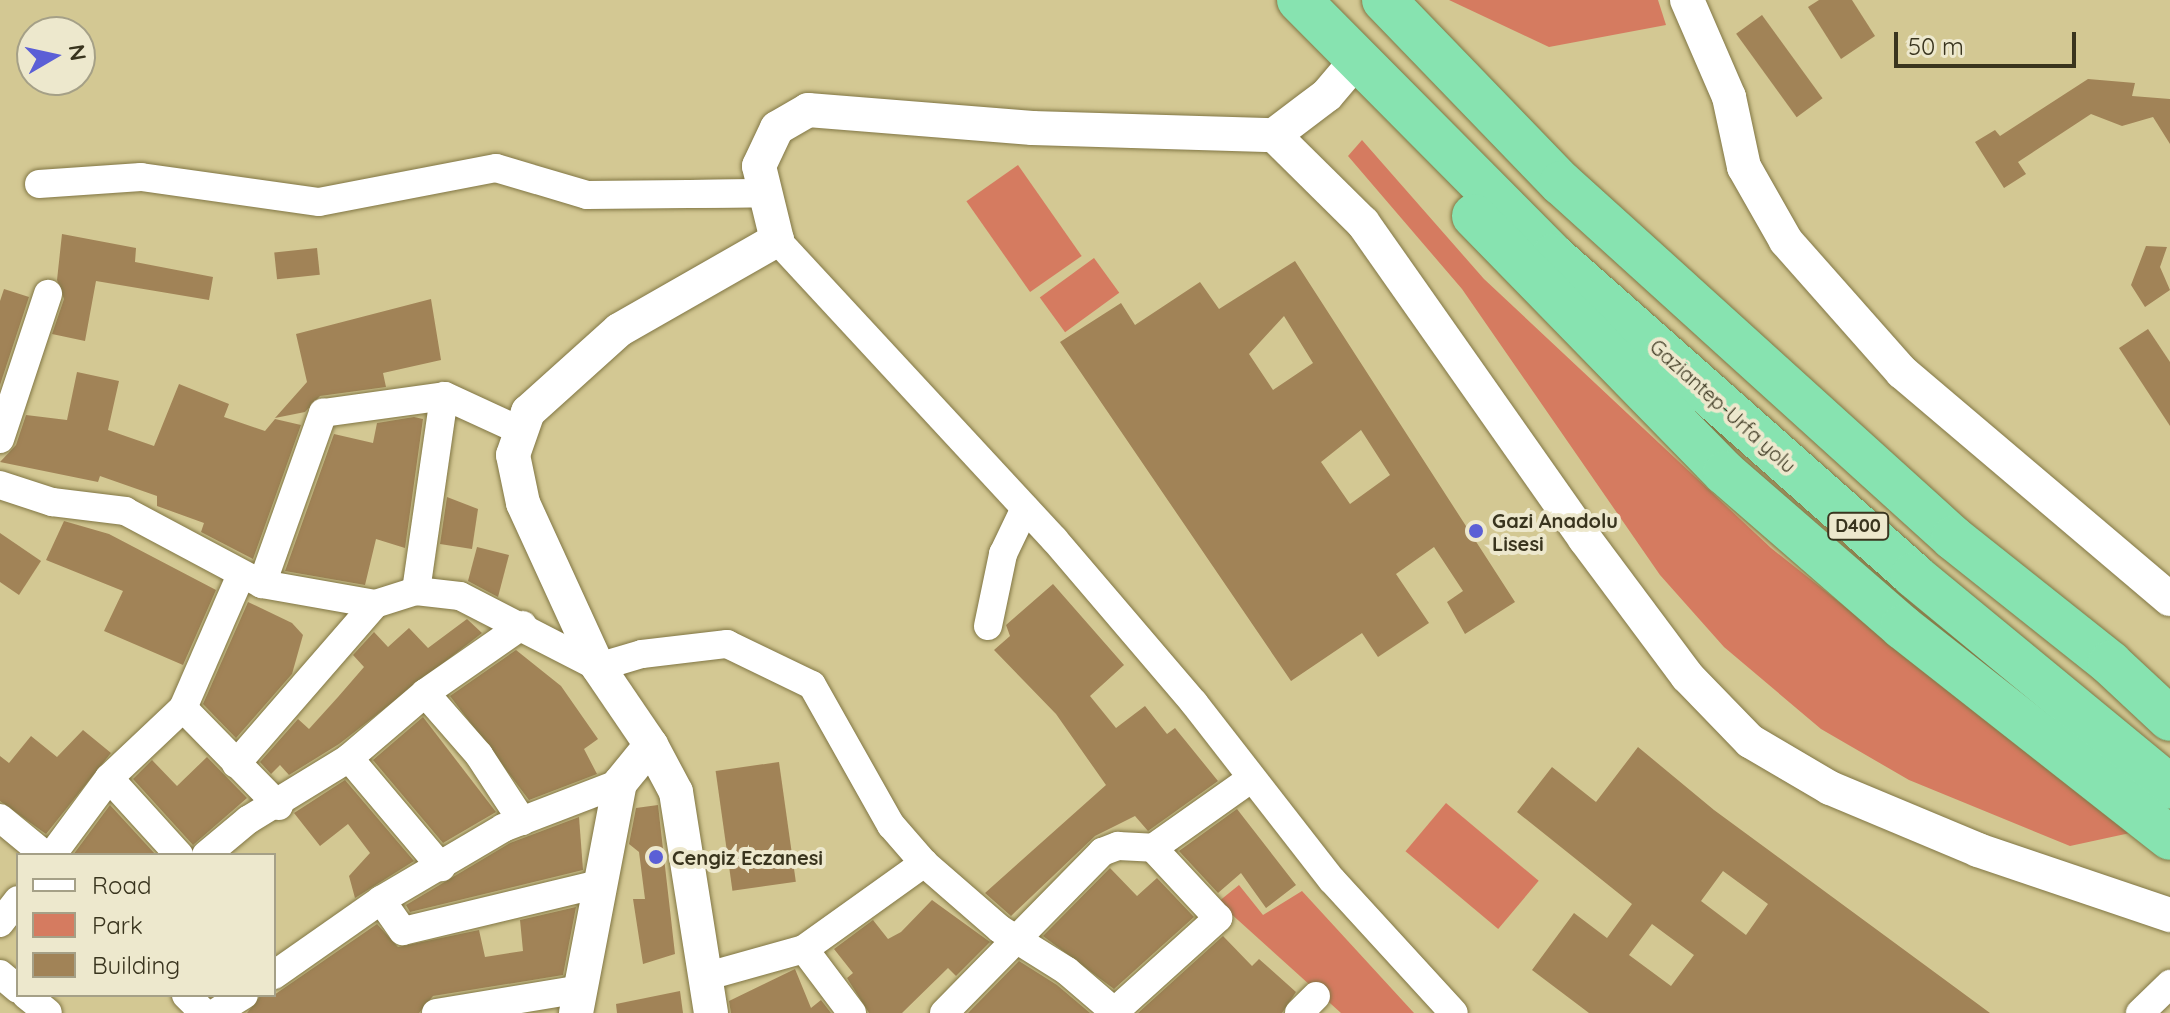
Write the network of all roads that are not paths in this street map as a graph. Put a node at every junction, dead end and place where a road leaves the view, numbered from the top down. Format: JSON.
{"nodes":[{"id":1,"x":1299,"y":0,"type":"edge"},
{"id":2,"x":1384,"y":0,"type":"edge"},
{"id":3,"x":1687,"y":0,"type":"edge"},
{"id":4,"x":1355,"y":62,"type":"junction"},
{"id":5,"x":1274,"y":135,"type":"junction"},
{"id":6,"x":39,"y":184,"type":"dead end"},
{"id":7,"x":764,"y":193,"type":"junction"},
{"id":8,"x":692,"y":194,"type":"dead end"},
{"id":9,"x":777,"y":240,"type":"junction"},
{"id":10,"x":48,"y":294,"type":"dead end"},
{"id":11,"x":444,"y":396,"type":"junction"},
{"id":12,"x":521,"y":431,"type":"junction"},
{"id":13,"x":0,"y":439,"type":"edge"},
{"id":14,"x":0,"y":485,"type":"edge"},
{"id":15,"x":1025,"y":508,"type":"junction"},
{"id":16,"x":251,"y":580,"type":"junction"},
{"id":17,"x":416,"y":591,"type":"junction"},
{"id":18,"x":2170,"y":599,"type":"edge"},
{"id":19,"x":375,"y":604,"type":"junction"},
{"id":20,"x":523,"y":625,"type":"junction"},
{"id":21,"x":988,"y":626,"type":"dead end"},
{"id":22,"x":2110,"y":663,"type":"junction"},
{"id":23,"x":598,"y":667,"type":"junction"},
{"id":24,"x":425,"y":693,"type":"junction"},
{"id":25,"x":183,"y":708,"type":"junction"},
{"id":26,"x":2170,"y":708,"type":"edge"},
{"id":27,"x":2170,"y":719,"type":"edge"},
{"id":28,"x":651,"y":745,"type":"junction"},
{"id":29,"x":349,"y":758,"type":"junction"},
{"id":30,"x":236,"y":764,"type":"junction"},
{"id":31,"x":109,"y":778,"type":"junction"},
{"id":32,"x":1252,"y":778,"type":"junction"},
{"id":33,"x":620,"y":783,"type":"junction"},
{"id":34,"x":2170,"y":787,"type":"edge"},
{"id":35,"x":279,"y":806,"type":"junction"},
{"id":36,"x":0,"y":818,"type":"edge"},
{"id":37,"x":522,"y":821,"type":"junction"},
{"id":38,"x":2170,"y":838,"type":"edge"},
{"id":39,"x":1153,"y":848,"type":"junction"},
{"id":40,"x":43,"y":853,"type":"edge"},
{"id":41,"x":53,"y":853,"type":"edge"},
{"id":42,"x":177,"y":853,"type":"edge"},
{"id":43,"x":208,"y":853,"type":"edge"},
{"id":44,"x":924,"y":863,"type":"junction"},
{"id":45,"x":441,"y":867,"type":"junction"},
{"id":46,"x":599,"y":884,"type":"junction"},
{"id":47,"x":381,"y":900,"type":"junction"},
{"id":48,"x":16,"y":903,"type":"edge"},
{"id":49,"x":2170,"y":915,"type":"edge"},
{"id":50,"x":0,"y":923,"type":"edge"},
{"id":51,"x":1017,"y":936,"type":"junction"},
{"id":52,"x":804,"y":949,"type":"junction"},
{"id":53,"x":277,"y":967,"type":"edge"},
{"id":54,"x":0,"y":974,"type":"edge"},
{"id":55,"x":704,"y":977,"type":"junction"},
{"id":56,"x":16,"y":987,"type":"edge"},
{"id":57,"x":2167,"y":992,"type":"edge"},
{"id":58,"x":28,"y":997,"type":"edge"},
{"id":59,"x":188,"y":997,"type":"edge"},
{"id":60,"x":241,"y":997,"type":"edge"},
{"id":61,"x":579,"y":1001,"type":"edge"},
{"id":62,"x":1115,"y":1012,"type":"edge"},
{"id":63,"x":48,"y":1013,"type":"edge"},
{"id":64,"x":204,"y":1013,"type":"edge"},
{"id":65,"x":215,"y":1013,"type":"edge"},
{"id":66,"x":436,"y":1013,"type":"edge"},
{"id":67,"x":711,"y":1013,"type":"edge"},
{"id":68,"x":852,"y":1013,"type":"edge"},
{"id":69,"x":944,"y":1013,"type":"edge"},
{"id":70,"x":1454,"y":1013,"type":"edge"},
{"id":71,"x":2140,"y":1013,"type":"edge"}],
"edges":[{"from":1,"to":4,"type":"highway","name":"Gaziantep-Urfa yolu","number":"D400"},
{"from":2,"to":22,"type":"highway","number":"D400"},
{"from":3,"to":18,"type":"street"},
{"from":4,"to":5,"type":"street"},
{"from":4,"to":34,"type":"highway","name":"Gaziantep-Urfa yolu","number":"D400"},
{"from":4,"to":38,"type":"highway"},
{"from":5,"to":7,"type":"street"},
{"from":5,"to":49,"type":"street"},
{"from":6,"to":7,"type":"street"},
{"from":7,"to":8,"type":"street"},
{"from":7,"to":9,"type":"street"},
{"from":9,"to":12,"type":"street"},
{"from":9,"to":15,"type":"street"},
{"from":10,"to":13,"type":"street"},
{"from":11,"to":12,"type":"street"},
{"from":11,"to":16,"type":"street"},
{"from":11,"to":17,"type":"street"},
{"from":12,"to":23,"type":"street"},
{"from":14,"to":16,"type":"street"},
{"from":15,"to":21,"type":"street"},
{"from":15,"to":32,"type":"street"},
{"from":16,"to":19,"type":"street"},
{"from":16,"to":25,"type":"street"},
{"from":17,"to":19,"type":"street"},
{"from":17,"to":20,"type":"street"},
{"from":19,"to":30,"type":"street"},
{"from":20,"to":23,"type":"street"},
{"from":20,"to":24,"type":"street"},
{"from":22,"to":26,"type":"highway"},
{"from":22,"to":27,"type":"highway","number":"D400"},
{"from":23,"to":28,"type":"street"},
{"from":23,"to":44,"type":"street"},
{"from":24,"to":29,"type":"street"},
{"from":24,"to":37,"type":"street"},
{"from":25,"to":30,"type":"street"},
{"from":25,"to":31,"type":"street"},
{"from":28,"to":33,"type":"street"},
{"from":28,"to":55,"type":"street"},
{"from":29,"to":35,"type":"street"},
{"from":29,"to":45,"type":"street"},
{"from":30,"to":35,"type":"street"},
{"from":31,"to":41,"type":"street"},
{"from":31,"to":42,"type":"street"},
{"from":32,"to":39,"type":"street"},
{"from":32,"to":70,"type":"street"},
{"from":33,"to":37,"type":"street"},
{"from":33,"to":46,"type":"street"},
{"from":35,"to":43,"type":"street"},
{"from":36,"to":40,"type":"street"},
{"from":37,"to":45,"type":"street"},
{"from":39,"to":51,"type":"street"},
{"from":39,"to":62,"type":"street"},
{"from":44,"to":51,"type":"street"},
{"from":44,"to":52,"type":"street"},
{"from":45,"to":47,"type":"street"},
{"from":46,"to":47,"type":"street"},
{"from":46,"to":61,"type":"street"},
{"from":47,"to":53,"type":"street"},
{"from":48,"to":50,"type":"street"},
{"from":51,"to":62,"type":"street"},
{"from":51,"to":69,"type":"street"},
{"from":52,"to":55,"type":"street"},
{"from":52,"to":68,"type":"street"},
{"from":54,"to":56,"type":"street"},
{"from":55,"to":67,"type":"street"},
{"from":57,"to":71,"type":"street"},
{"from":58,"to":63,"type":"street"},
{"from":59,"to":64,"type":"street"},
{"from":60,"to":65,"type":"street"},
{"from":61,"to":66,"type":"street"}]}
